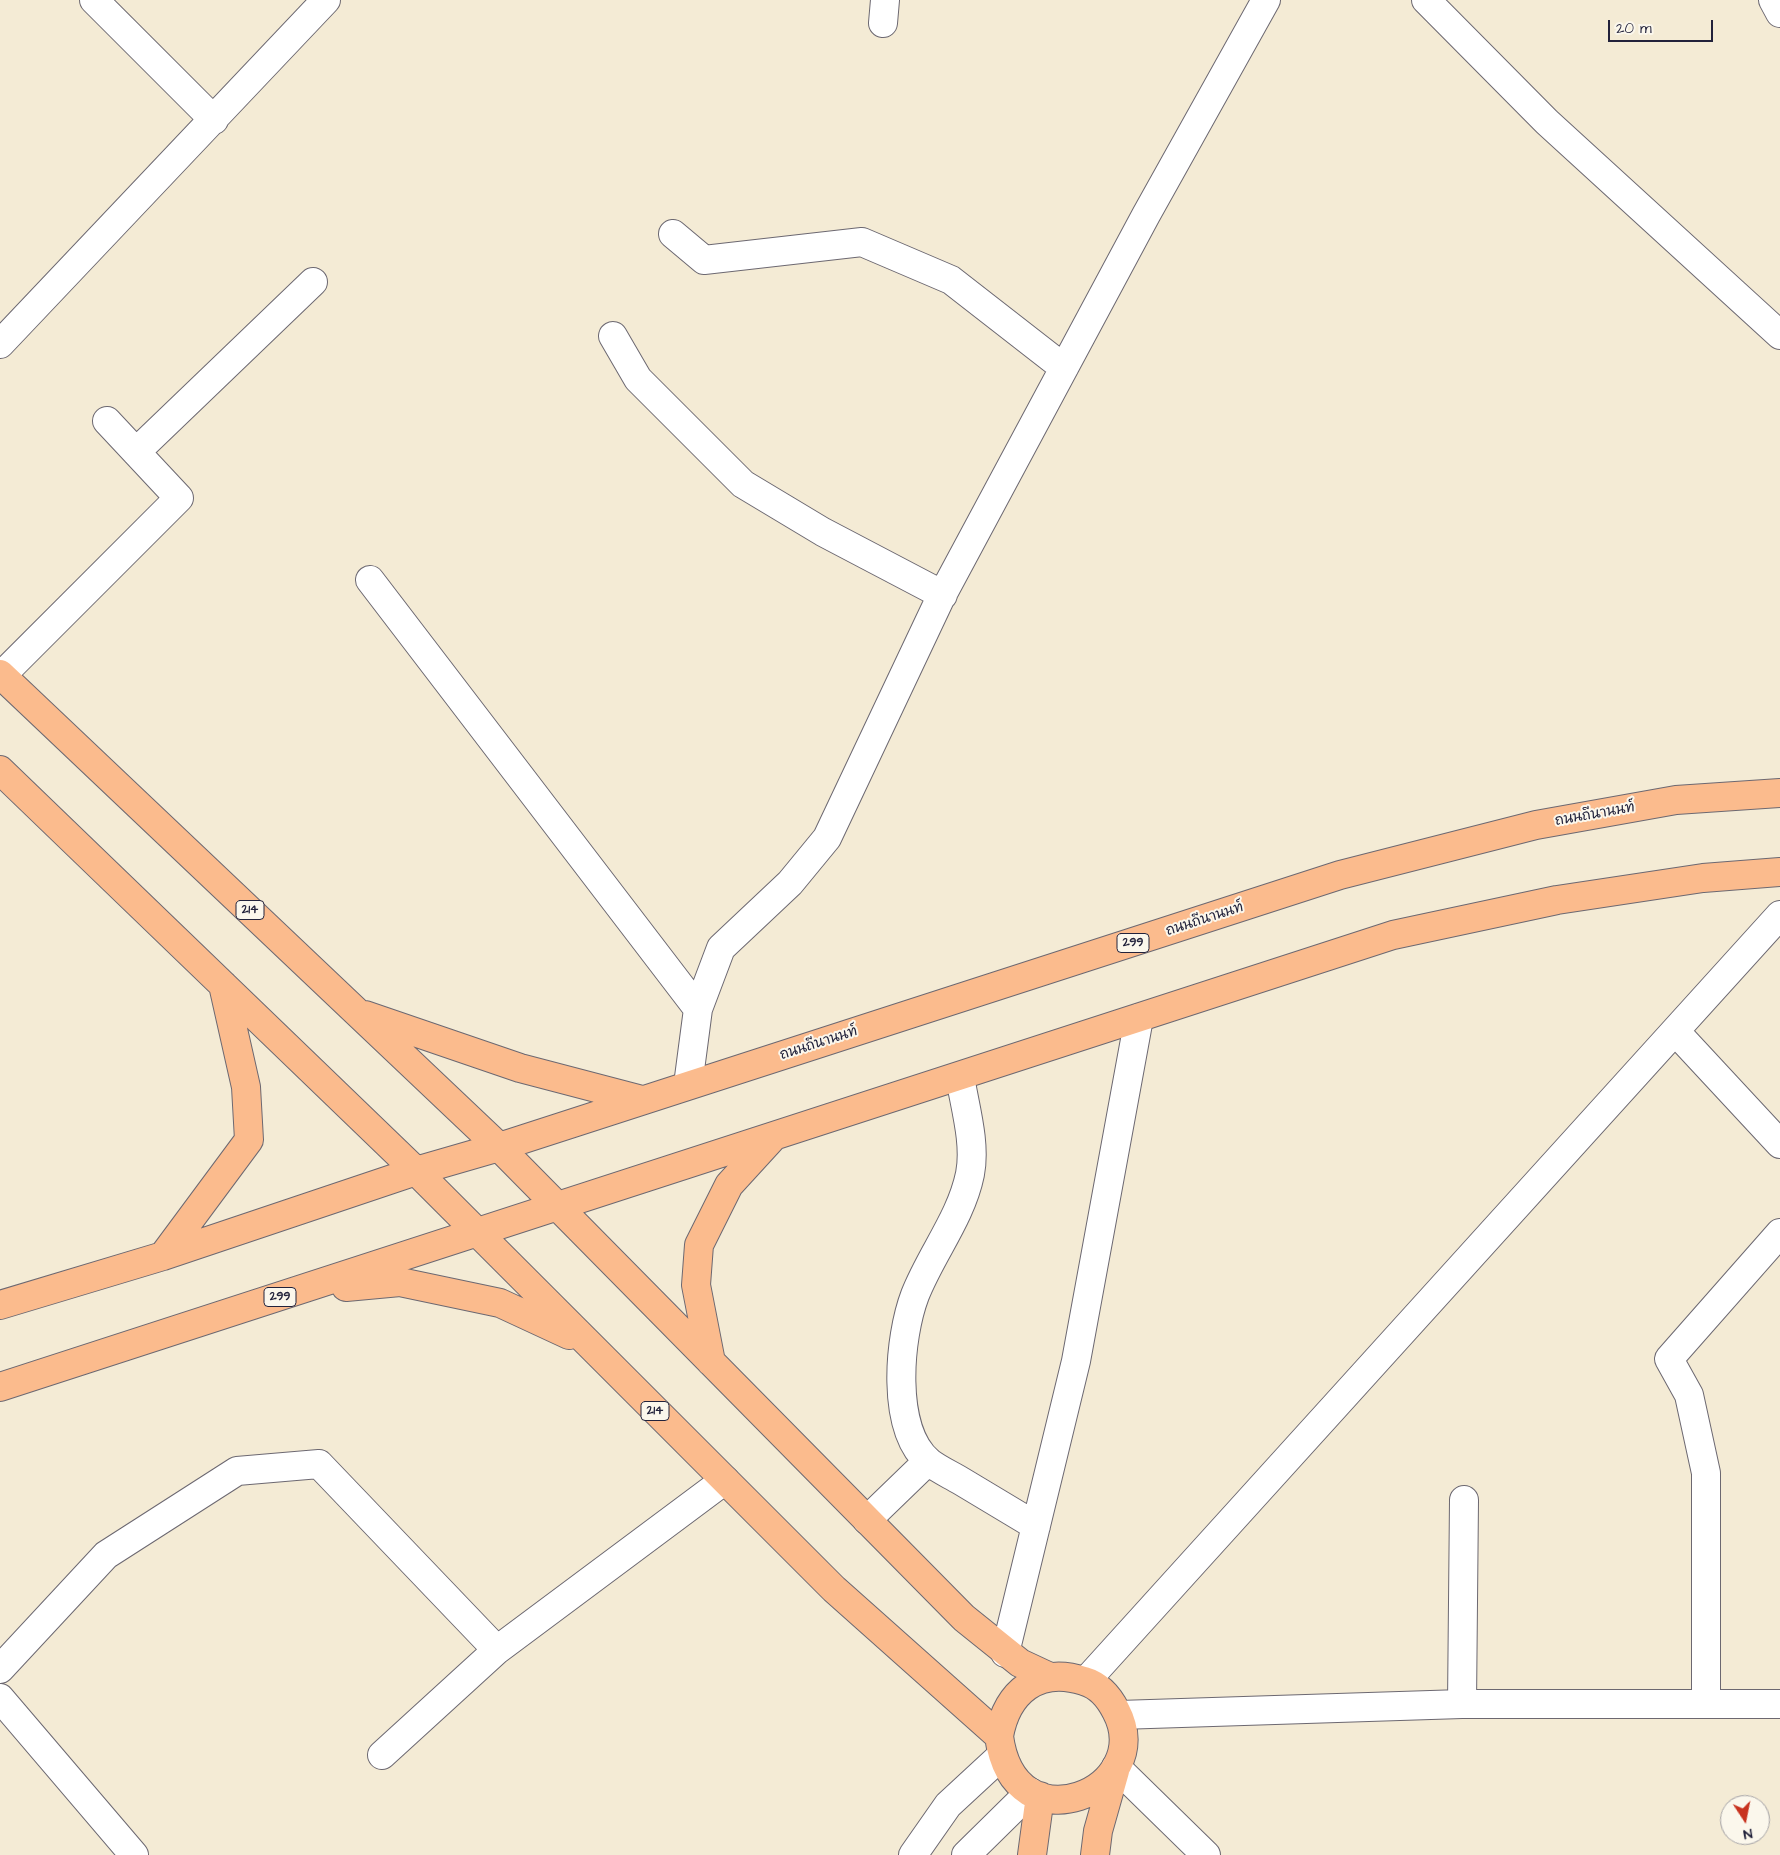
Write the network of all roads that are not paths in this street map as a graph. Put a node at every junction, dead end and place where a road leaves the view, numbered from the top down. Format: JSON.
{"nodes":[{"id":1,"x":94,"y":0,"type":"edge"},
{"id":2,"x":326,"y":0,"type":"edge"},
{"id":3,"x":1266,"y":0,"type":"edge"},
{"id":4,"x":1426,"y":0,"type":"edge"},
{"id":5,"x":1773,"y":0,"type":"edge"},
{"id":6,"x":1780,"y":13,"type":"edge"},
{"id":7,"x":214,"y":120,"type":"junction"},
{"id":8,"x":673,"y":234,"type":"dead end"},
{"id":9,"x":313,"y":282,"type":"dead end"},
{"id":10,"x":1780,"y":335,"type":"edge"},
{"id":11,"x":613,"y":336,"type":"dead end"},
{"id":12,"x":0,"y":344,"type":"edge"},
{"id":13,"x":1064,"y":368,"type":"junction"},
{"id":14,"x":106,"y":421,"type":"dead end"},
{"id":15,"x":136,"y":452,"type":"junction"},
{"id":16,"x":370,"y":580,"type":"dead end"},
{"id":17,"x":943,"y":595,"type":"junction"},
{"id":18,"x":1,"y":675,"type":"edge"},
{"id":19,"x":0,"y":770,"type":"edge"},
{"id":20,"x":1780,"y":793,"type":"edge"},
{"id":21,"x":1780,"y":872,"type":"edge"},
{"id":22,"x":1780,"y":914,"type":"edge"},
{"id":23,"x":223,"y":985,"type":"junction"},
{"id":24,"x":698,"y":1009,"type":"junction"},
{"id":25,"x":356,"y":1012,"type":"junction"},
{"id":26,"x":1139,"y":1018,"type":"junction"},
{"id":27,"x":1674,"y":1031,"type":"junction"},
{"id":28,"x":960,"y":1077,"type":"junction"},
{"id":29,"x":688,"y":1085,"type":"junction"},
{"id":30,"x":642,"y":1100,"type":"junction"},
{"id":31,"x":773,"y":1137,"type":"junction"},
{"id":32,"x":1780,"y":1144,"type":"edge"},
{"id":33,"x":499,"y":1147,"type":"junction"},
{"id":34,"x":416,"y":1171,"type":"junction"},
{"id":35,"x":559,"y":1206,"type":"junction"},
{"id":36,"x":476,"y":1233,"type":"junction"},
{"id":37,"x":1780,"y":1234,"type":"edge"},
{"id":38,"x":163,"y":1256,"type":"junction"},
{"id":39,"x":293,"y":1293,"type":"junction"},
{"id":40,"x":0,"y":1305,"type":"edge"},
{"id":41,"x":586,"y":1342,"type":"junction"},
{"id":42,"x":711,"y":1362,"type":"junction"},
{"id":43,"x":0,"y":1387,"type":"edge"},
{"id":44,"x":928,"y":1461,"type":"junction"},
{"id":45,"x":725,"y":1480,"type":"junction"},
{"id":46,"x":1464,"y":1500,"type":"dead end"},
{"id":47,"x":867,"y":1520,"type":"junction"},
{"id":48,"x":1036,"y":1526,"type":"junction"},
{"id":49,"x":497,"y":1650,"type":"junction"},
{"id":50,"x":1005,"y":1653,"type":"junction"},
{"id":51,"x":0,"y":1669,"type":"edge"},
{"id":52,"x":1050,"y":1677,"type":"junction"},
{"id":53,"x":1086,"y":1681,"type":"junction"},
{"id":54,"x":0,"y":1698,"type":"edge"},
{"id":55,"x":1462,"y":1704,"type":"junction"},
{"id":56,"x":1706,"y":1704,"type":"junction"},
{"id":57,"x":1780,"y":1704,"type":"edge"},
{"id":58,"x":1119,"y":1715,"type":"junction"},
{"id":59,"x":1000,"y":1746,"type":"junction"},
{"id":60,"x":382,"y":1755,"type":"dead end"},
{"id":61,"x":1116,"y":1767,"type":"junction"},
{"id":62,"x":1035,"y":1794,"type":"junction"},
{"id":63,"x":134,"y":1855,"type":"edge"},
{"id":64,"x":913,"y":1855,"type":"edge"},
{"id":65,"x":966,"y":1855,"type":"edge"},
{"id":66,"x":1032,"y":1855,"type":"edge"},
{"id":67,"x":1095,"y":1855,"type":"edge"},
{"id":68,"x":1206,"y":1855,"type":"edge"}],
"edges":[{"from":1,"to":7,"type":"street"},
{"from":2,"to":7,"type":"street"},
{"from":3,"to":13,"type":"street"},
{"from":4,"to":10,"type":"street"},
{"from":5,"to":6,"type":"street"},
{"from":7,"to":12,"type":"street"},
{"from":8,"to":13,"type":"street"},
{"from":9,"to":15,"type":"street"},
{"from":11,"to":17,"type":"street"},
{"from":13,"to":17,"type":"street"},
{"from":14,"to":15,"type":"street"},
{"from":15,"to":18,"type":"street"},
{"from":16,"to":24,"type":"street"},
{"from":17,"to":24,"type":"street"},
{"from":18,"to":25,"type":"main road","number":"214"},
{"from":19,"to":23,"type":"main road","number":"214"},
{"from":20,"to":29,"type":"main road","name":"ถนนถีนานนท์","number":"299"},
{"from":21,"to":26,"type":"main road","number":"299"},
{"from":22,"to":27,"type":"street"},
{"from":23,"to":34,"type":"main road","number":"214"},
{"from":23,"to":38,"type":"main road"},
{"from":24,"to":29,"type":"street"},
{"from":25,"to":30,"type":"main road"},
{"from":25,"to":33,"type":"main road","number":"214"},
{"from":26,"to":28,"type":"main road","number":"299"},
{"from":26,"to":48,"type":"street"},
{"from":27,"to":32,"type":"street"},
{"from":27,"to":53,"type":"street"},
{"from":28,"to":31,"type":"main road","number":"299"},
{"from":28,"to":44,"type":"street"},
{"from":29,"to":30,"type":"main road","name":"ถนนถีนานนท์","number":"299"},
{"from":30,"to":33,"type":"main road","name":"ถนนถีนานนท์","number":"299"},
{"from":31,"to":35,"type":"main road","number":"299"},
{"from":31,"to":42,"type":"main road"},
{"from":33,"to":34,"type":"main road","number":"299"},
{"from":33,"to":35,"type":"main road","number":"214"},
{"from":34,"to":36,"type":"main road","number":"214"},
{"from":34,"to":38,"type":"main road","number":"299"},
{"from":35,"to":36,"type":"main road","number":"299"},
{"from":35,"to":42,"type":"main road","number":"214"},
{"from":36,"to":39,"type":"main road","number":"299"},
{"from":36,"to":41,"type":"main road","number":"214"},
{"from":37,"to":56,"type":"street"},
{"from":38,"to":40,"type":"main road","number":"299"},
{"from":39,"to":41,"type":"main road"},
{"from":39,"to":43,"type":"main road","number":"299"},
{"from":41,"to":45,"type":"main road","number":"214"},
{"from":42,"to":47,"type":"main road","number":"214"},
{"from":44,"to":47,"type":"street"},
{"from":44,"to":48,"type":"street"},
{"from":45,"to":49,"type":"street"},
{"from":45,"to":59,"type":"main road","number":"214"},
{"from":46,"to":55,"type":"street"},
{"from":47,"to":50,"type":"main road","number":"214"},
{"from":48,"to":50,"type":"street"},
{"from":49,"to":51,"type":"street"},
{"from":49,"to":60,"type":"street"},
{"from":50,"to":52,"type":"main road"},
{"from":52,"to":53,"type":"main road"},
{"from":52,"to":59,"type":"main road"},
{"from":53,"to":58,"type":"main road"},
{"from":54,"to":63,"type":"street"},
{"from":55,"to":56,"type":"street"},
{"from":55,"to":58,"type":"street"},
{"from":56,"to":57,"type":"street"},
{"from":58,"to":61,"type":"main road"},
{"from":59,"to":62,"type":"main road"},
{"from":59,"to":64,"type":"street"},
{"from":61,"to":62,"type":"main road"},
{"from":61,"to":67,"type":"main road"},
{"from":61,"to":68,"type":"street"},
{"from":62,"to":65,"type":"street"},
{"from":62,"to":66,"type":"main road"}]}
